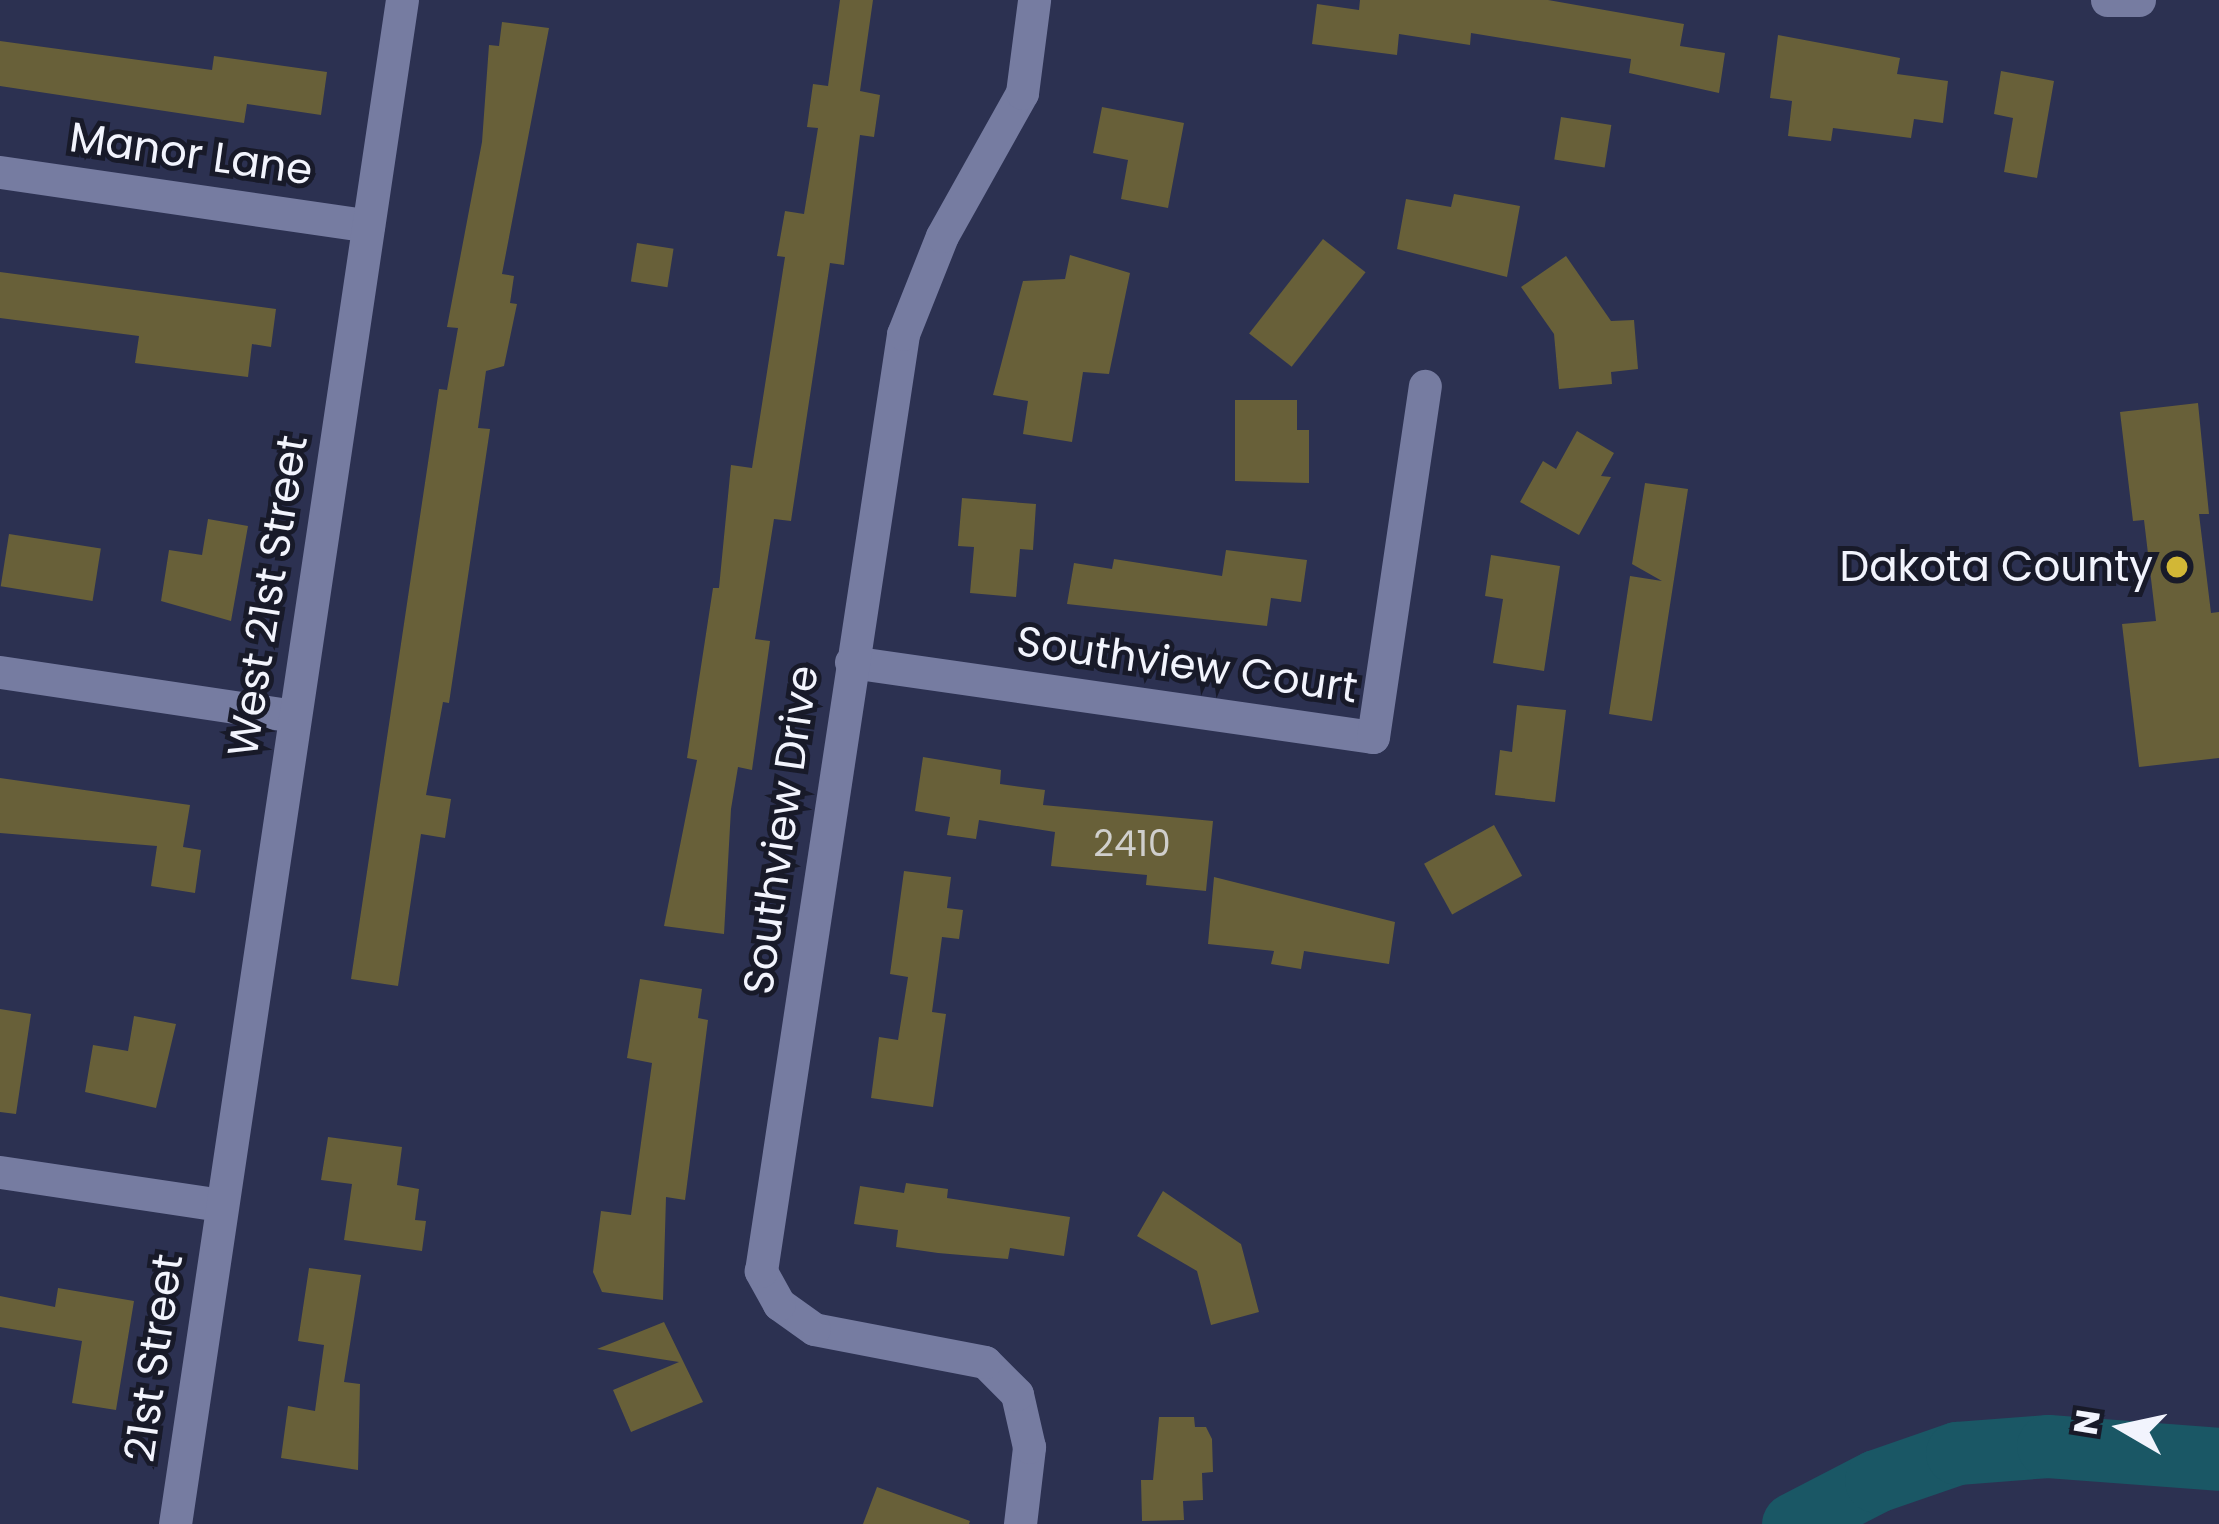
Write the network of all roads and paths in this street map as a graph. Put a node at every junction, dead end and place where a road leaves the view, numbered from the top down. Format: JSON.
{"nodes":[{"id":1,"x":402,"y":0,"type":"edge"},
{"id":2,"x":1034,"y":0,"type":"edge"},
{"id":3,"x":2107,"y":0,"type":"edge"},
{"id":4,"x":2139,"y":0,"type":"edge"},
{"id":5,"x":2124,"y":1,"type":"edge"},
{"id":6,"x":0,"y":172,"type":"edge"},
{"id":7,"x":368,"y":226,"type":"junction"},
{"id":8,"x":1425,"y":386,"type":"dead end"},
{"id":9,"x":851,"y":662,"type":"junction"},
{"id":10,"x":0,"y":672,"type":"edge"},
{"id":11,"x":295,"y":716,"type":"junction"},
{"id":12,"x":0,"y":1172,"type":"edge"},
{"id":13,"x":222,"y":1205,"type":"junction"},
{"id":14,"x":176,"y":1524,"type":"edge"},
{"id":15,"x":1020,"y":1524,"type":"edge"}],
"edges":[{"from":1,"to":7,"type":"street","name":"West 21st Street"},
{"from":2,"to":9,"type":"street","name":"Southview Drive"},
{"from":3,"to":5,"type":"street"},
{"from":4,"to":5,"type":"street"},
{"from":6,"to":7,"type":"street","name":"Manor Lane"},
{"from":7,"to":11,"type":"street","name":"West 21st Street"},
{"from":8,"to":9,"type":"street","name":"Southview Court"},
{"from":9,"to":15,"type":"street","name":"Southview Drive"},
{"from":10,"to":11,"type":"street"},
{"from":11,"to":13,"type":"street","name":"West 21st Street"},
{"from":12,"to":13,"type":"street"},
{"from":13,"to":14,"type":"street","name":"21st Street"}]}
